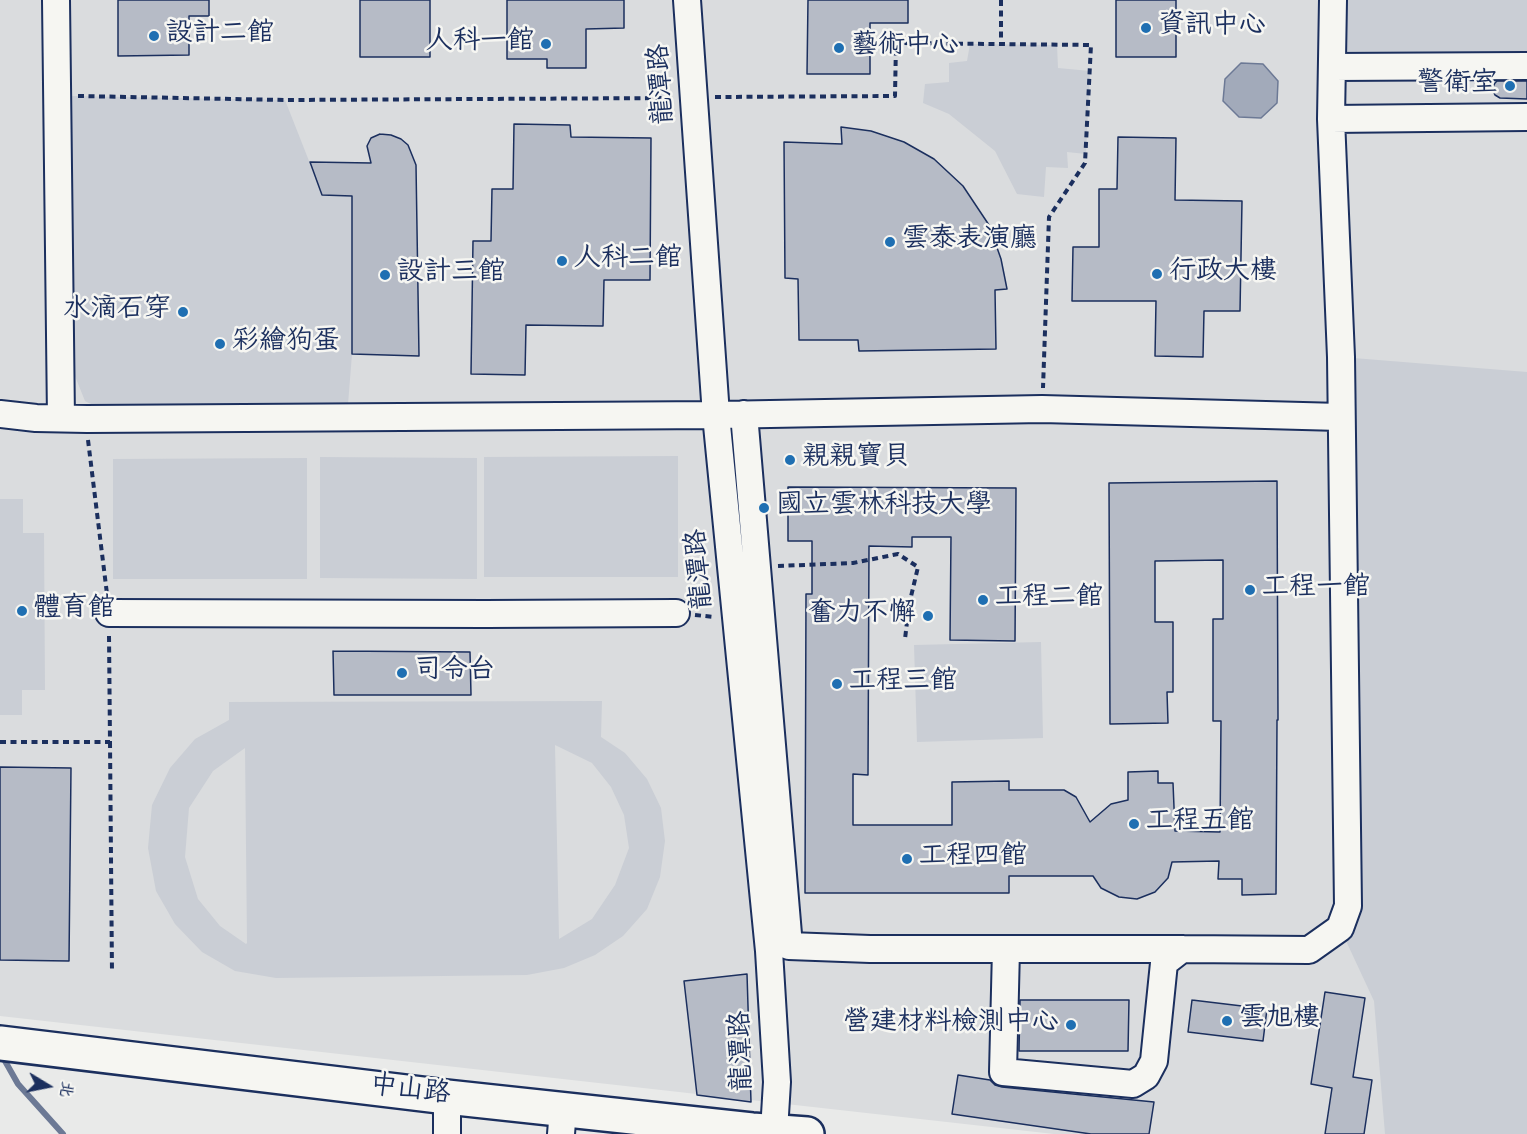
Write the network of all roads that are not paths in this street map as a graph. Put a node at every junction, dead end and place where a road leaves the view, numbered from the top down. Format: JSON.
{"nodes":[{"id":1,"x":56,"y":0,"type":"edge"},
{"id":2,"x":687,"y":0,"type":"edge"},
{"id":3,"x":699,"y":0,"type":"edge"},
{"id":4,"x":1333,"y":0,"type":"edge"},
{"id":5,"x":1527,"y":66,"type":"edge"},
{"id":6,"x":1332,"y":67,"type":"junction"},
{"id":7,"x":1527,"y":117,"type":"edge"},
{"id":8,"x":1331,"y":119,"type":"junction"},
{"id":9,"x":0,"y":414,"type":"edge"},
{"id":10,"x":730,"y":414,"type":"junction"},
{"id":11,"x":1340,"y":417,"type":"junction"},
{"id":12,"x":61,"y":418,"type":"junction"},
{"id":13,"x":109,"y":613,"type":"dead end"},
{"id":14,"x":676,"y":613,"type":"dead end"},
{"id":15,"x":1006,"y":949,"type":"junction"},
{"id":16,"x":1182,"y":949,"type":"junction"},
{"id":17,"x":7,"y":1044,"type":"edge"},
{"id":18,"x":447,"y":1097,"type":"junction"},
{"id":19,"x":562,"y":1122,"type":"edge"},
{"id":20,"x":759,"y":1132,"type":"edge"},
{"id":21,"x":447,"y":1134,"type":"edge"},
{"id":22,"x":807,"y":1134,"type":"edge"}],
"edges":[{"from":1,"to":12,"type":"street"},
{"from":2,"to":10,"type":"street","name":"龍潭路"},
{"from":3,"to":10,"type":"street"},
{"from":4,"to":6,"type":"street"},
{"from":5,"to":6,"type":"street"},
{"from":6,"to":8,"type":"street"},
{"from":7,"to":8,"type":"street"},
{"from":8,"to":11,"type":"street"},
{"from":9,"to":12,"type":"street"},
{"from":10,"to":11,"type":"street"},
{"from":10,"to":12,"type":"street"},
{"from":10,"to":15,"type":"street"},
{"from":10,"to":20,"type":"street","name":"龍潭路"},
{"from":11,"to":16,"type":"street"},
{"from":13,"to":14,"type":"street"},
{"from":15,"to":16,"type":"street"},
{"from":15,"to":16,"type":"street"},
{"from":17,"to":18,"type":"main road","name":"中山路"},
{"from":18,"to":19,"type":"main road","name":"中山路"},
{"from":18,"to":21,"type":"street"},
{"from":19,"to":20,"type":"main road","name":"中山路"},
{"from":20,"to":22,"type":"main road","name":"中山路"}]}
